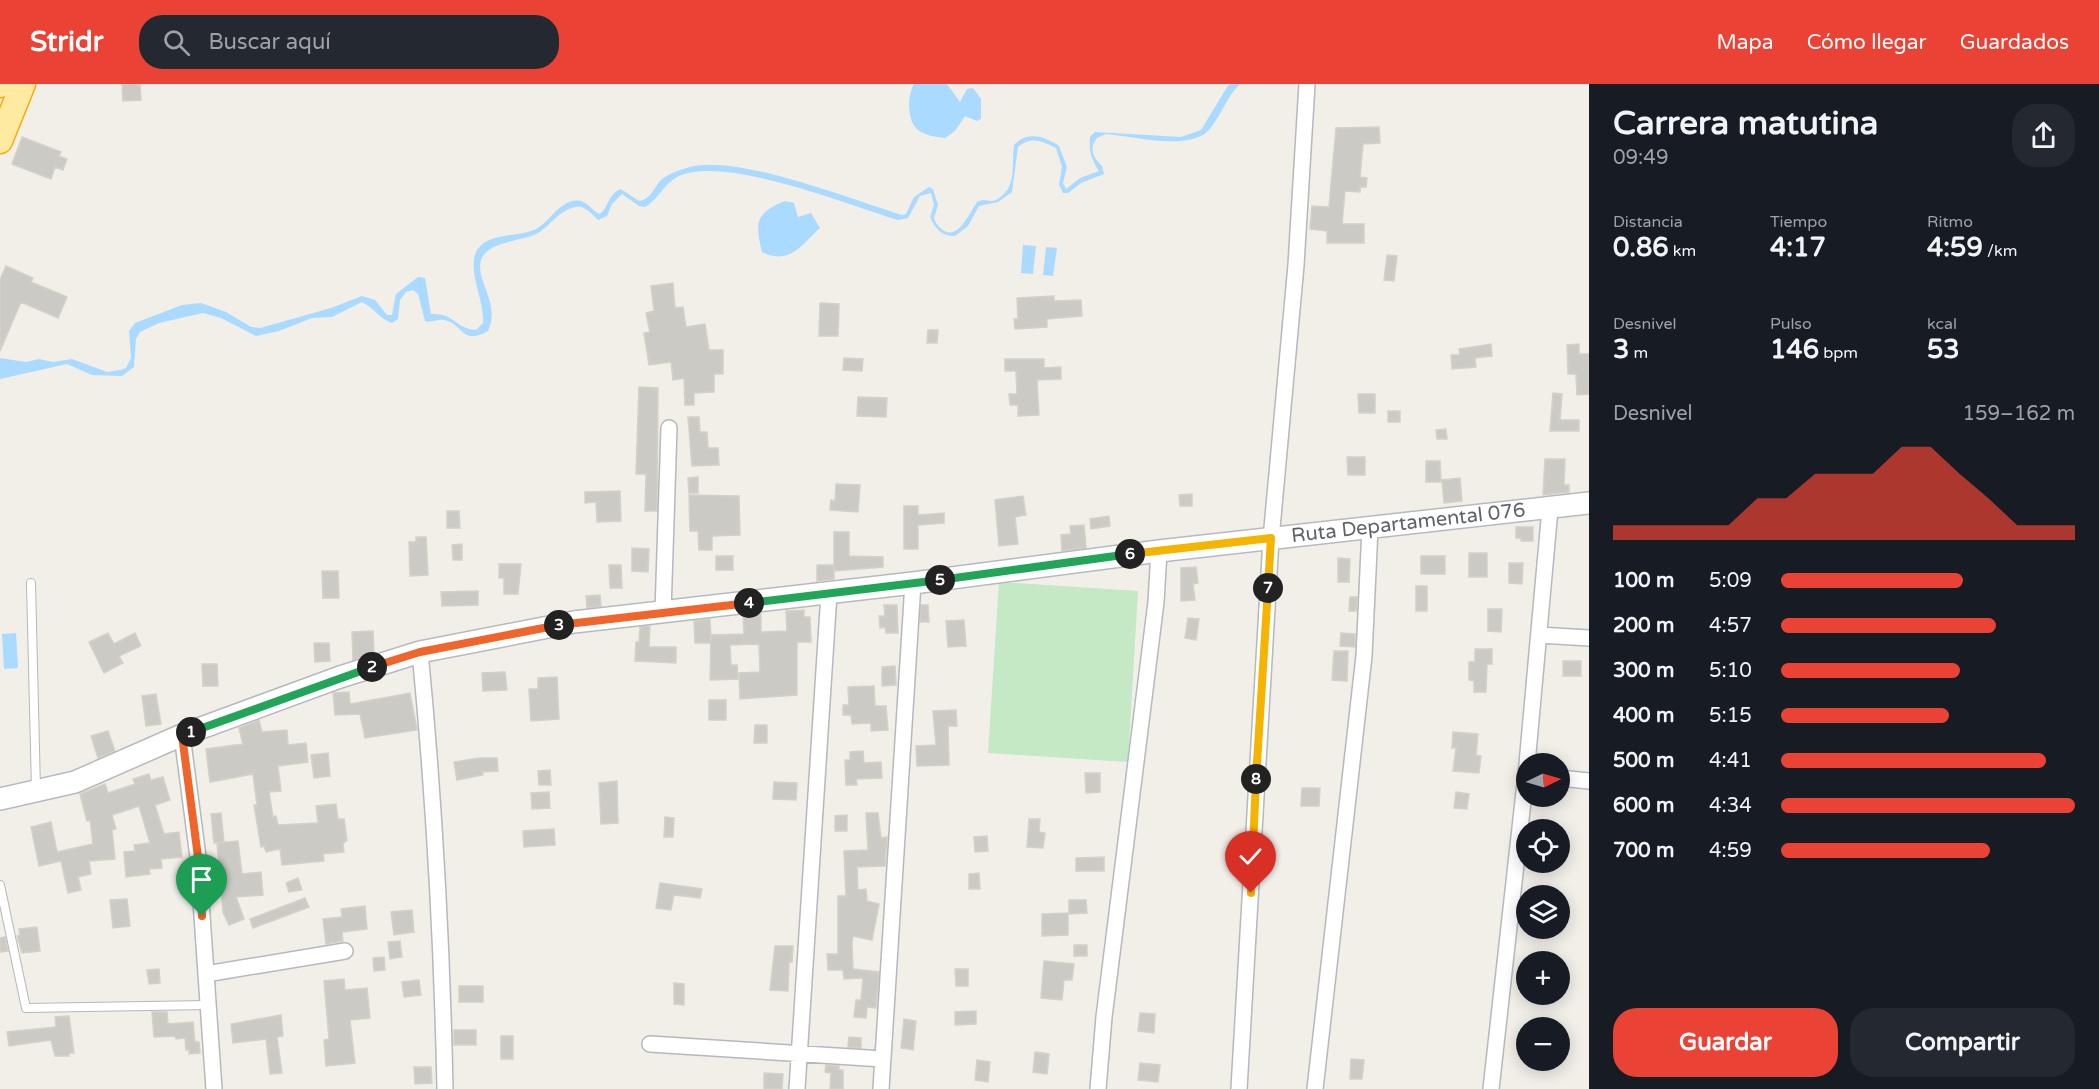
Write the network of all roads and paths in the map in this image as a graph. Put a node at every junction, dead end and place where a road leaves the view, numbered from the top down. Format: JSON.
{"nodes":[{"id":1,"x":23,"y":84,"type":"edge"},
{"id":2,"x":1307,"y":84,"type":"edge"},
{"id":3,"x":0,"y":141,"type":"edge"},
{"id":4,"x":669,"y":428,"type":"dead end"},
{"id":5,"x":1589,"y":503,"type":"edge"},
{"id":6,"x":1550,"y":509,"type":"junction"},
{"id":7,"x":1370,"y":528,"type":"junction"},
{"id":8,"x":1271,"y":538,"type":"junction"},
{"id":9,"x":1159,"y":550,"type":"junction"},
{"id":10,"x":31,"y":583,"type":"dead end"},
{"id":11,"x":913,"y":583,"type":"junction"},
{"id":12,"x":829,"y":593,"type":"junction"},
{"id":13,"x":663,"y":612,"type":"junction"},
{"id":14,"x":1539,"y":635,"type":"junction"},
{"id":15,"x":1589,"y":638,"type":"edge"},
{"id":16,"x":420,"y":652,"type":"junction"},
{"id":17,"x":182,"y":735,"type":"junction"},
{"id":18,"x":1528,"y":753,"type":"edge"},
{"id":19,"x":1570,"y":779,"type":"edge"},
{"id":20,"x":1589,"y":781,"type":"edge"},
{"id":21,"x":36,"y":791,"type":"junction"},
{"id":22,"x":0,"y":800,"type":"edge"},
{"id":23,"x":1523,"y":807,"type":"edge"},
{"id":24,"x":0,"y":885,"type":"edge"},
{"id":25,"x":345,"y":951,"type":"dead end"},
{"id":26,"x":206,"y":974,"type":"junction"},
{"id":27,"x":208,"y":1005,"type":"junction"},
{"id":28,"x":650,"y":1044,"type":"dead end"},
{"id":29,"x":799,"y":1053,"type":"junction"},
{"id":30,"x":883,"y":1059,"type":"junction"},
{"id":31,"x":214,"y":1089,"type":"edge"},
{"id":32,"x":445,"y":1089,"type":"edge"},
{"id":33,"x":797,"y":1089,"type":"edge"},
{"id":34,"x":881,"y":1089,"type":"edge"},
{"id":35,"x":1098,"y":1089,"type":"edge"},
{"id":36,"x":1239,"y":1089,"type":"edge"},
{"id":37,"x":1315,"y":1089,"type":"edge"},
{"id":38,"x":1491,"y":1089,"type":"edge"}],
"edges":[{"from":1,"to":3,"type":"highway"},
{"from":2,"to":8,"type":"street"},
{"from":4,"to":13,"type":"street"},
{"from":5,"to":6,"type":"main road","name":"Ruta Departamental 076"},
{"from":6,"to":7,"type":"main road","name":"Ruta Departamental 076"},
{"from":6,"to":14,"type":"street"},
{"from":7,"to":8,"type":"main road","name":"Ruta Departamental 076"},
{"from":7,"to":37,"type":"street"},
{"from":8,"to":9,"type":"main road","name":"Ruta Departamental 076"},
{"from":8,"to":36,"type":"street"},
{"from":9,"to":11,"type":"main road","name":"Ruta Departamental 076"},
{"from":9,"to":35,"type":"street"},
{"from":10,"to":21,"type":"lane"},
{"from":11,"to":12,"type":"main road","name":"Ruta Departamental 076"},
{"from":11,"to":30,"type":"street"},
{"from":12,"to":13,"type":"main road","name":"Ruta Departamental 076"},
{"from":12,"to":29,"type":"street"},
{"from":13,"to":16,"type":"main road","name":"Ruta Departamental 076"},
{"from":14,"to":15,"type":"street"},
{"from":14,"to":18,"type":"street"},
{"from":16,"to":17,"type":"main road","name":"Ruta Departamental 076"},
{"from":16,"to":32,"type":"street"},
{"from":17,"to":21,"type":"main road","name":"Ruta Departamental 076"},
{"from":17,"to":26,"type":"street"},
{"from":19,"to":20,"type":"street"},
{"from":21,"to":22,"type":"main road","name":"Ruta Departamental 076"},
{"from":23,"to":38,"type":"street"},
{"from":24,"to":27,"type":"lane"},
{"from":25,"to":26,"type":"street"},
{"from":26,"to":27,"type":"street"},
{"from":27,"to":31,"type":"street"},
{"from":28,"to":29,"type":"street"},
{"from":29,"to":30,"type":"street"},
{"from":29,"to":33,"type":"street"},
{"from":30,"to":34,"type":"street"}]}
